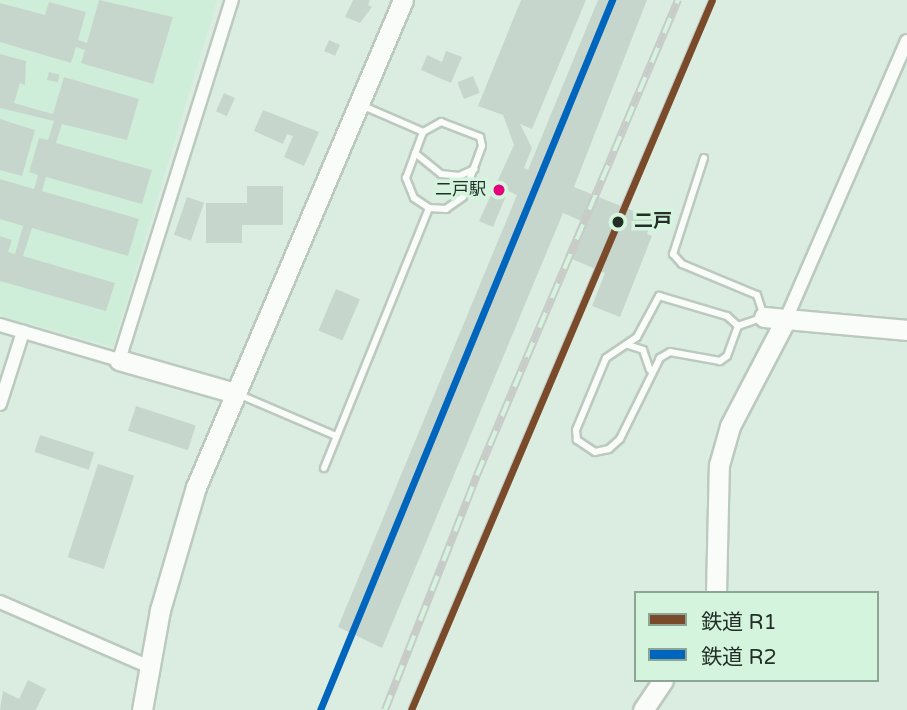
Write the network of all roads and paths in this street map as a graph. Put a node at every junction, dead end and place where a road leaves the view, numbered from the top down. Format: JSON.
{"nodes":[{"id":1,"x":232,"y":0,"type":"edge"},
{"id":2,"x":403,"y":0,"type":"edge"},
{"id":3,"x":907,"y":41,"type":"edge"},
{"id":4,"x":359,"y":104,"type":"junction"},
{"id":5,"x":424,"y":132,"type":"junction"},
{"id":6,"x":415,"y":153,"type":"junction"},
{"id":7,"x":704,"y":158,"type":"dead end"},
{"id":8,"x":475,"y":169,"type":"junction"},
{"id":9,"x":429,"y":208,"type":"junction"},
{"id":10,"x":764,"y":317,"type":"junction"},
{"id":11,"x":786,"y":319,"type":"junction"},
{"id":12,"x":0,"y":325,"type":"edge"},
{"id":13,"x":738,"y":326,"type":"junction"},
{"id":14,"x":907,"y":330,"type":"edge"},
{"id":15,"x":23,"y":332,"type":"junction"},
{"id":16,"x":628,"y":345,"type":"junction"},
{"id":17,"x":119,"y":360,"type":"junction"},
{"id":18,"x":650,"y":370,"type":"junction"},
{"id":19,"x":234,"y":393,"type":"junction"},
{"id":20,"x":0,"y":404,"type":"edge"},
{"id":21,"x":336,"y":436,"type":"junction"},
{"id":22,"x":324,"y":468,"type":"dead end"},
{"id":23,"x":716,"y":591,"type":"edge"},
{"id":24,"x":0,"y":602,"type":"edge"},
{"id":25,"x":147,"y":666,"type":"junction"},
{"id":26,"x":662,"y":682,"type":"edge"},
{"id":27,"x":142,"y":710,"type":"edge"},
{"id":28,"x":643,"y":710,"type":"edge"}],
"edges":[{"from":1,"to":17,"type":"street"},
{"from":2,"to":4,"type":"street"},
{"from":3,"to":11,"type":"street"},
{"from":4,"to":5,"type":"lane"},
{"from":4,"to":19,"type":"street"},
{"from":5,"to":6,"type":"lane"},
{"from":5,"to":8,"type":"lane"},
{"from":6,"to":8,"type":"lane"},
{"from":6,"to":9,"type":"lane"},
{"from":7,"to":10,"type":"lane"},
{"from":8,"to":9,"type":"lane"},
{"from":9,"to":21,"type":"lane"},
{"from":10,"to":11,"type":"street"},
{"from":10,"to":13,"type":"lane"},
{"from":11,"to":14,"type":"street"},
{"from":11,"to":23,"type":"street"},
{"from":12,"to":15,"type":"street"},
{"from":13,"to":16,"type":"lane"},
{"from":13,"to":18,"type":"lane"},
{"from":15,"to":17,"type":"street"},
{"from":15,"to":20,"type":"street"},
{"from":16,"to":18,"type":"lane"},
{"from":16,"to":18,"type":"lane"},
{"from":17,"to":19,"type":"street"},
{"from":19,"to":21,"type":"lane"},
{"from":19,"to":25,"type":"street"},
{"from":21,"to":22,"type":"lane"},
{"from":24,"to":25,"type":"street"},
{"from":25,"to":27,"type":"street"},
{"from":26,"to":28,"type":"street"}]}
